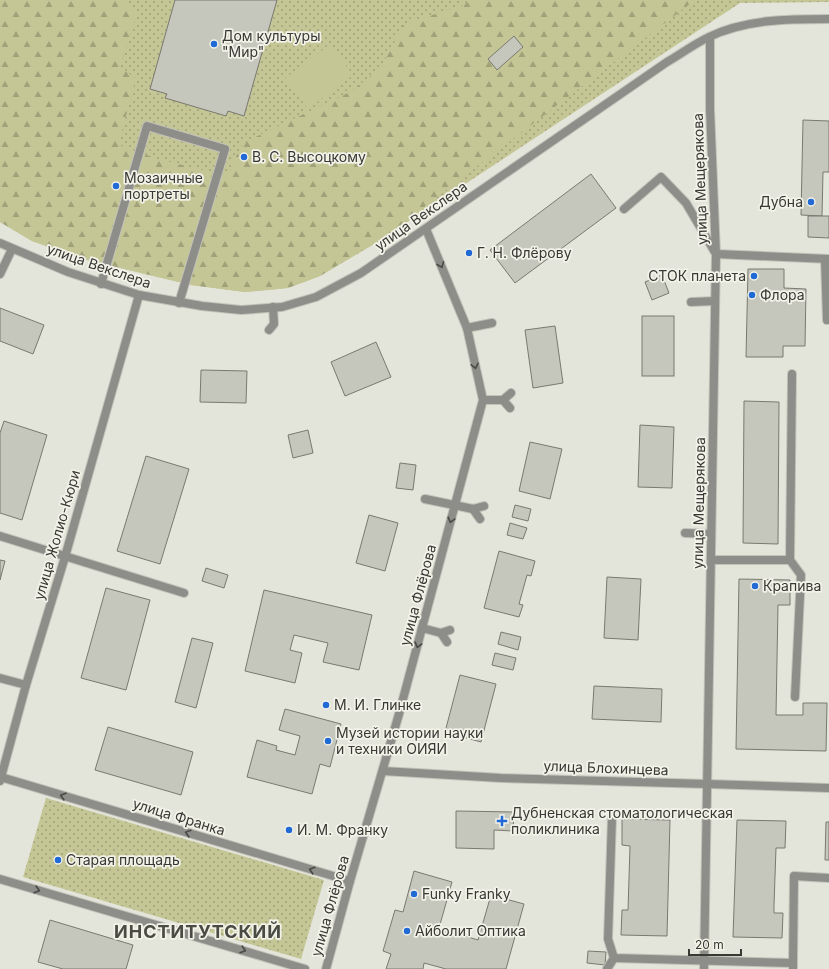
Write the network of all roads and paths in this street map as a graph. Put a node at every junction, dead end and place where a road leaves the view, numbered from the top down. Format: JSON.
{"nodes":[{"id":1,"x":829,"y":19,"type":"edge"},
{"id":2,"x":710,"y":37,"type":"junction"},
{"id":3,"x":624,"y":209,"type":"dead end"},
{"id":4,"x":426,"y":229,"type":"junction"},
{"id":5,"x":0,"y":243,"type":"edge"},
{"id":6,"x":12,"y":249,"type":"junction"},
{"id":7,"x":716,"y":254,"type":"junction"},
{"id":8,"x":827,"y":259,"type":"edge"},
{"id":9,"x":0,"y":274,"type":"edge"},
{"id":10,"x":101,"y":284,"type":"junction"},
{"id":11,"x":139,"y":295,"type":"junction"},
{"id":12,"x":715,"y":301,"type":"junction"},
{"id":13,"x":691,"y":302,"type":"dead end"},
{"id":14,"x":179,"y":303,"type":"junction"},
{"id":15,"x":273,"y":307,"type":"junction"},
{"id":16,"x":827,"y":320,"type":"dead end"},
{"id":17,"x":492,"y":323,"type":"dead end"},
{"id":18,"x":274,"y":327,"type":"dead end"},
{"id":19,"x":467,"y":328,"type":"junction"},
{"id":20,"x":792,"y":374,"type":"dead end"},
{"id":21,"x":511,"y":393,"type":"dead end"},
{"id":22,"x":483,"y":400,"type":"junction"},
{"id":23,"x":503,"y":400,"type":"junction"},
{"id":24,"x":510,"y":408,"type":"dead end"},
{"id":25,"x":425,"y":499,"type":"dead end"},
{"id":26,"x":455,"y":506,"type":"junction"},
{"id":27,"x":484,"y":506,"type":"dead end"},
{"id":28,"x":473,"y":509,"type":"junction"},
{"id":29,"x":480,"y":519,"type":"dead end"},
{"id":30,"x":685,"y":533,"type":"dead end"},
{"id":31,"x":711,"y":534,"type":"junction"},
{"id":32,"x":0,"y":536,"type":"edge"},
{"id":33,"x":65,"y":557,"type":"junction"},
{"id":34,"x":711,"y":560,"type":"junction"},
{"id":35,"x":790,"y":560,"type":"junction"},
{"id":36,"x":184,"y":593,"type":"dead end"},
{"id":37,"x":422,"y":628,"type":"junction"},
{"id":38,"x":450,"y":630,"type":"dead end"},
{"id":39,"x":441,"y":633,"type":"junction"},
{"id":40,"x":447,"y":642,"type":"dead end"},
{"id":41,"x":0,"y":678,"type":"edge"},
{"id":42,"x":26,"y":685,"type":"junction"},
{"id":43,"x":795,"y":697,"type":"dead end"},
{"id":44,"x":383,"y":771,"type":"junction"},
{"id":45,"x":1,"y":779,"type":"edge"},
{"id":46,"x":707,"y":784,"type":"junction"},
{"id":47,"x":829,"y":788,"type":"edge"},
{"id":48,"x":612,"y":817,"type":"dead end"},
{"id":49,"x":829,"y":878,"type":"edge"},
{"id":50,"x":0,"y":879,"type":"edge"},
{"id":51,"x":350,"y":881,"type":"junction"},
{"id":52,"x":614,"y":958,"type":"junction"},
{"id":53,"x":704,"y":965,"type":"edge"},
{"id":54,"x":793,"y":966,"type":"edge"},
{"id":55,"x":305,"y":969,"type":"edge"},
{"id":56,"x":326,"y":969,"type":"edge"},
{"id":57,"x":608,"y":969,"type":"edge"}],
"edges":[{"from":1,"to":2,"type":"street","name":"улица Векслера"},
{"from":2,"to":4,"type":"street","name":"улица Векслера"},
{"from":2,"to":7,"type":"street","name":"улица Мещерякова"},
{"from":3,"to":7,"type":"street"},
{"from":4,"to":15,"type":"street","name":"улица Векслера"},
{"from":4,"to":19,"type":"street","name":"улица Флёрова","one_way":true},
{"from":5,"to":6,"type":"street","name":"улица Векслера"},
{"from":6,"to":9,"type":"street"},
{"from":6,"to":10,"type":"street","name":"улица Векслера"},
{"from":7,"to":8,"type":"street"},
{"from":7,"to":12,"type":"street","name":"улица Мещерякова"},
{"from":8,"to":16,"type":"street"},
{"from":10,"to":11,"type":"street","name":"улица Векслера"},
{"from":10,"to":14,"type":"street"},
{"from":11,"to":14,"type":"street","name":"улица Векслера"},
{"from":11,"to":33,"type":"street","name":"улица Жолио-Кюри"},
{"from":12,"to":13,"type":"street"},
{"from":12,"to":31,"type":"street","name":"улица Мещерякова"},
{"from":14,"to":15,"type":"street","name":"улица Векслера"},
{"from":15,"to":18,"type":"street"},
{"from":17,"to":19,"type":"street"},
{"from":19,"to":22,"type":"street","name":"улица Флёрова","one_way":true},
{"from":20,"to":35,"type":"street"},
{"from":21,"to":23,"type":"street"},
{"from":22,"to":23,"type":"street"},
{"from":22,"to":26,"type":"street","name":"улица Флёрова"},
{"from":23,"to":24,"type":"street"},
{"from":25,"to":26,"type":"street"},
{"from":26,"to":28,"type":"street"},
{"from":26,"to":37,"type":"street","name":"улица Флёрова","one_way":true},
{"from":27,"to":28,"type":"street"},
{"from":28,"to":29,"type":"street"},
{"from":30,"to":31,"type":"street"},
{"from":31,"to":34,"type":"street","name":"улица Мещерякова"},
{"from":32,"to":33,"type":"street"},
{"from":33,"to":36,"type":"street"},
{"from":33,"to":42,"type":"street","name":"улица Жолио-Кюри"},
{"from":34,"to":35,"type":"street"},
{"from":34,"to":46,"type":"street","name":"улица Мещерякова"},
{"from":35,"to":43,"type":"street"},
{"from":37,"to":39,"type":"street"},
{"from":37,"to":44,"type":"street","name":"улица Флёрова","one_way":true},
{"from":38,"to":39,"type":"street"},
{"from":39,"to":40,"type":"street"},
{"from":41,"to":42,"type":"street"},
{"from":42,"to":45,"type":"street","name":"улица Жолио-Кюри"},
{"from":44,"to":46,"type":"street","name":"улица Блохинцева"},
{"from":44,"to":51,"type":"street","name":"улица Флёрова"},
{"from":51,"to":45,"type":"street","name":"улица Франка","one_way":true},
{"from":46,"to":47,"type":"street","name":"улица Блохинцева"},
{"from":46,"to":53,"type":"street","name":"улица Мещерякова"},
{"from":48,"to":52,"type":"street"},
{"from":49,"to":54,"type":"street"},
{"from":50,"to":55,"type":"street","one_way":true},
{"from":51,"to":56,"type":"street","name":"улица Флёрова"},
{"from":52,"to":53,"type":"street"},
{"from":52,"to":57,"type":"street"},
{"from":53,"to":54,"type":"street"}]}
